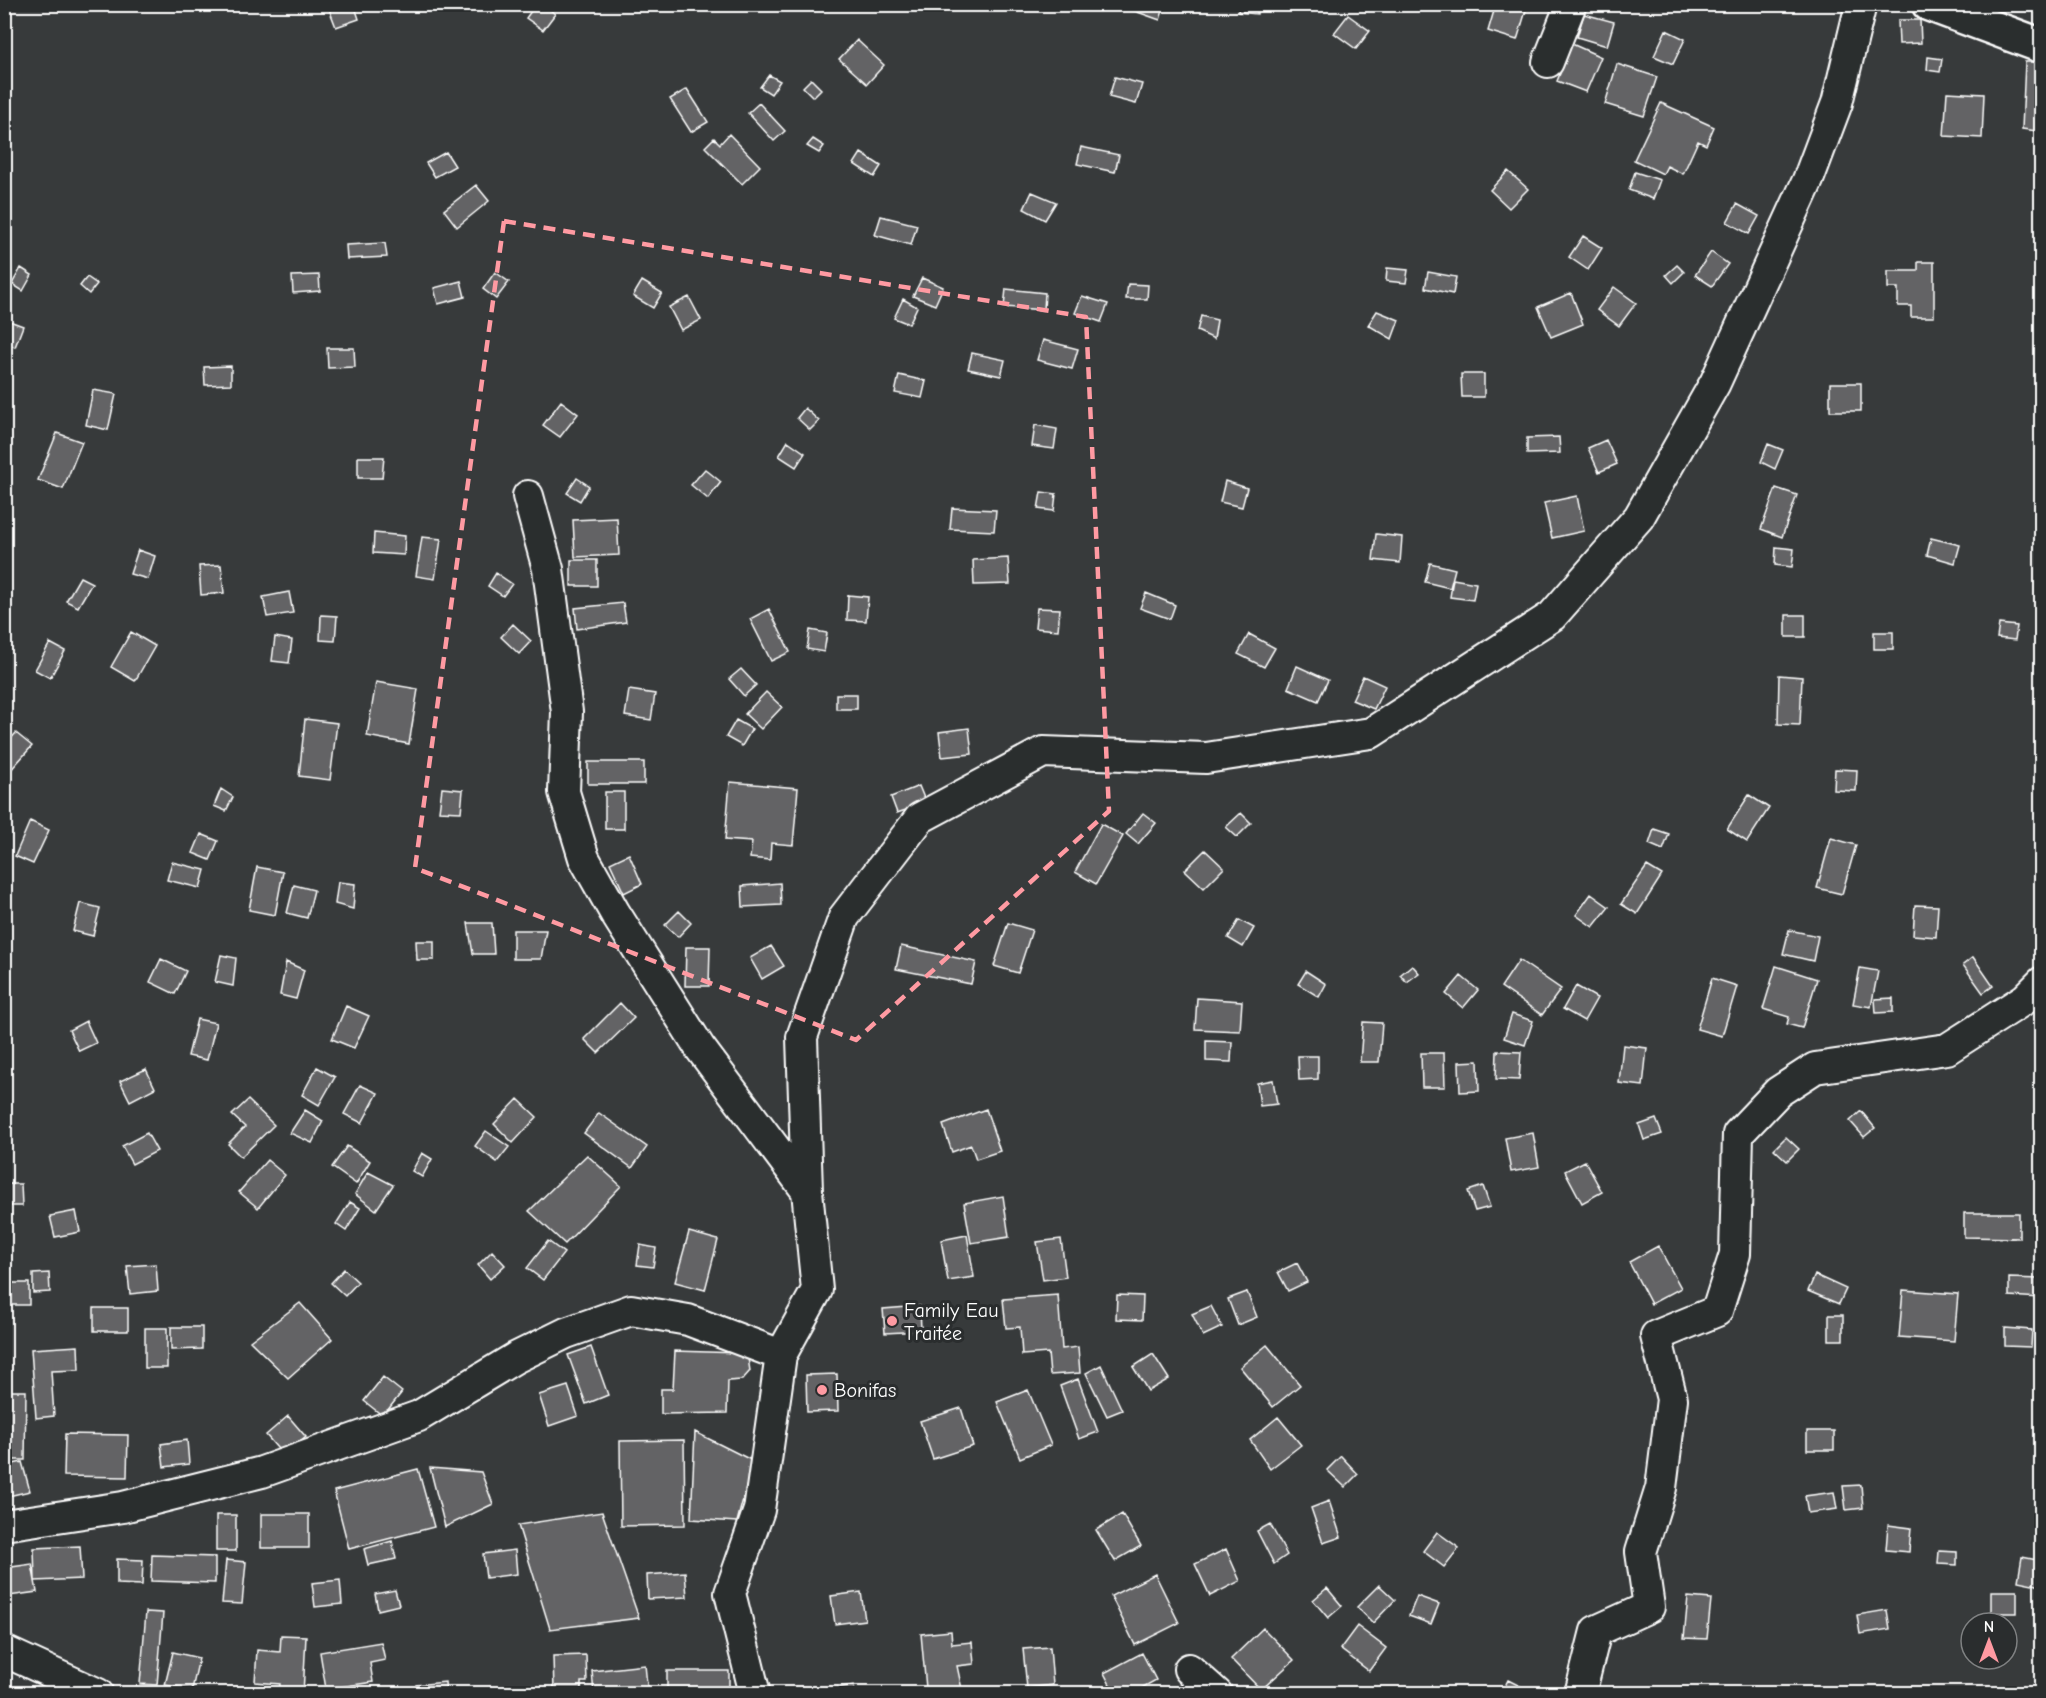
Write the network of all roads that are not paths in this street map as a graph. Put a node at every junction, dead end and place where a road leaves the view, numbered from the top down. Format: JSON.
{"nodes":[{"id":1,"x":1571,"y":4,"type":"edge"},
{"id":2,"x":1861,"y":4,"type":"edge"},
{"id":3,"x":1929,"y":4,"type":"edge"},
{"id":4,"x":2042,"y":46,"type":"edge"},
{"id":5,"x":1548,"y":62,"type":"dead end"},
{"id":6,"x":528,"y":496,"type":"dead end"},
{"id":7,"x":543,"y":783,"type":"dead end"},
{"id":8,"x":570,"y":811,"type":"junction"},
{"id":9,"x":2042,"y":982,"type":"edge"},
{"id":10,"x":807,"y":1191,"type":"junction"},
{"id":11,"x":781,"y":1355,"type":"junction"},
{"id":12,"x":4,"y":1525,"type":"edge"},
{"id":13,"x":4,"y":1651,"type":"edge"},
{"id":14,"x":1189,"y":1669,"type":"dead end"},
{"id":15,"x":98,"y":1694,"type":"edge"},
{"id":16,"x":756,"y":1694,"type":"edge"},
{"id":17,"x":1217,"y":1694,"type":"edge"},
{"id":18,"x":1580,"y":1694,"type":"edge"}],
"edges":[{"from":1,"to":5,"type":"street"},
{"from":2,"to":10,"type":"street"},
{"from":3,"to":4,"type":"street"},
{"from":6,"to":8,"type":"street"},
{"from":7,"to":8,"type":"street"},
{"from":8,"to":10,"type":"street"},
{"from":9,"to":18,"type":"street"},
{"from":10,"to":11,"type":"street"},
{"from":11,"to":12,"type":"street"},
{"from":11,"to":16,"type":"street"},
{"from":13,"to":15,"type":"street"},
{"from":14,"to":17,"type":"street"}]}
